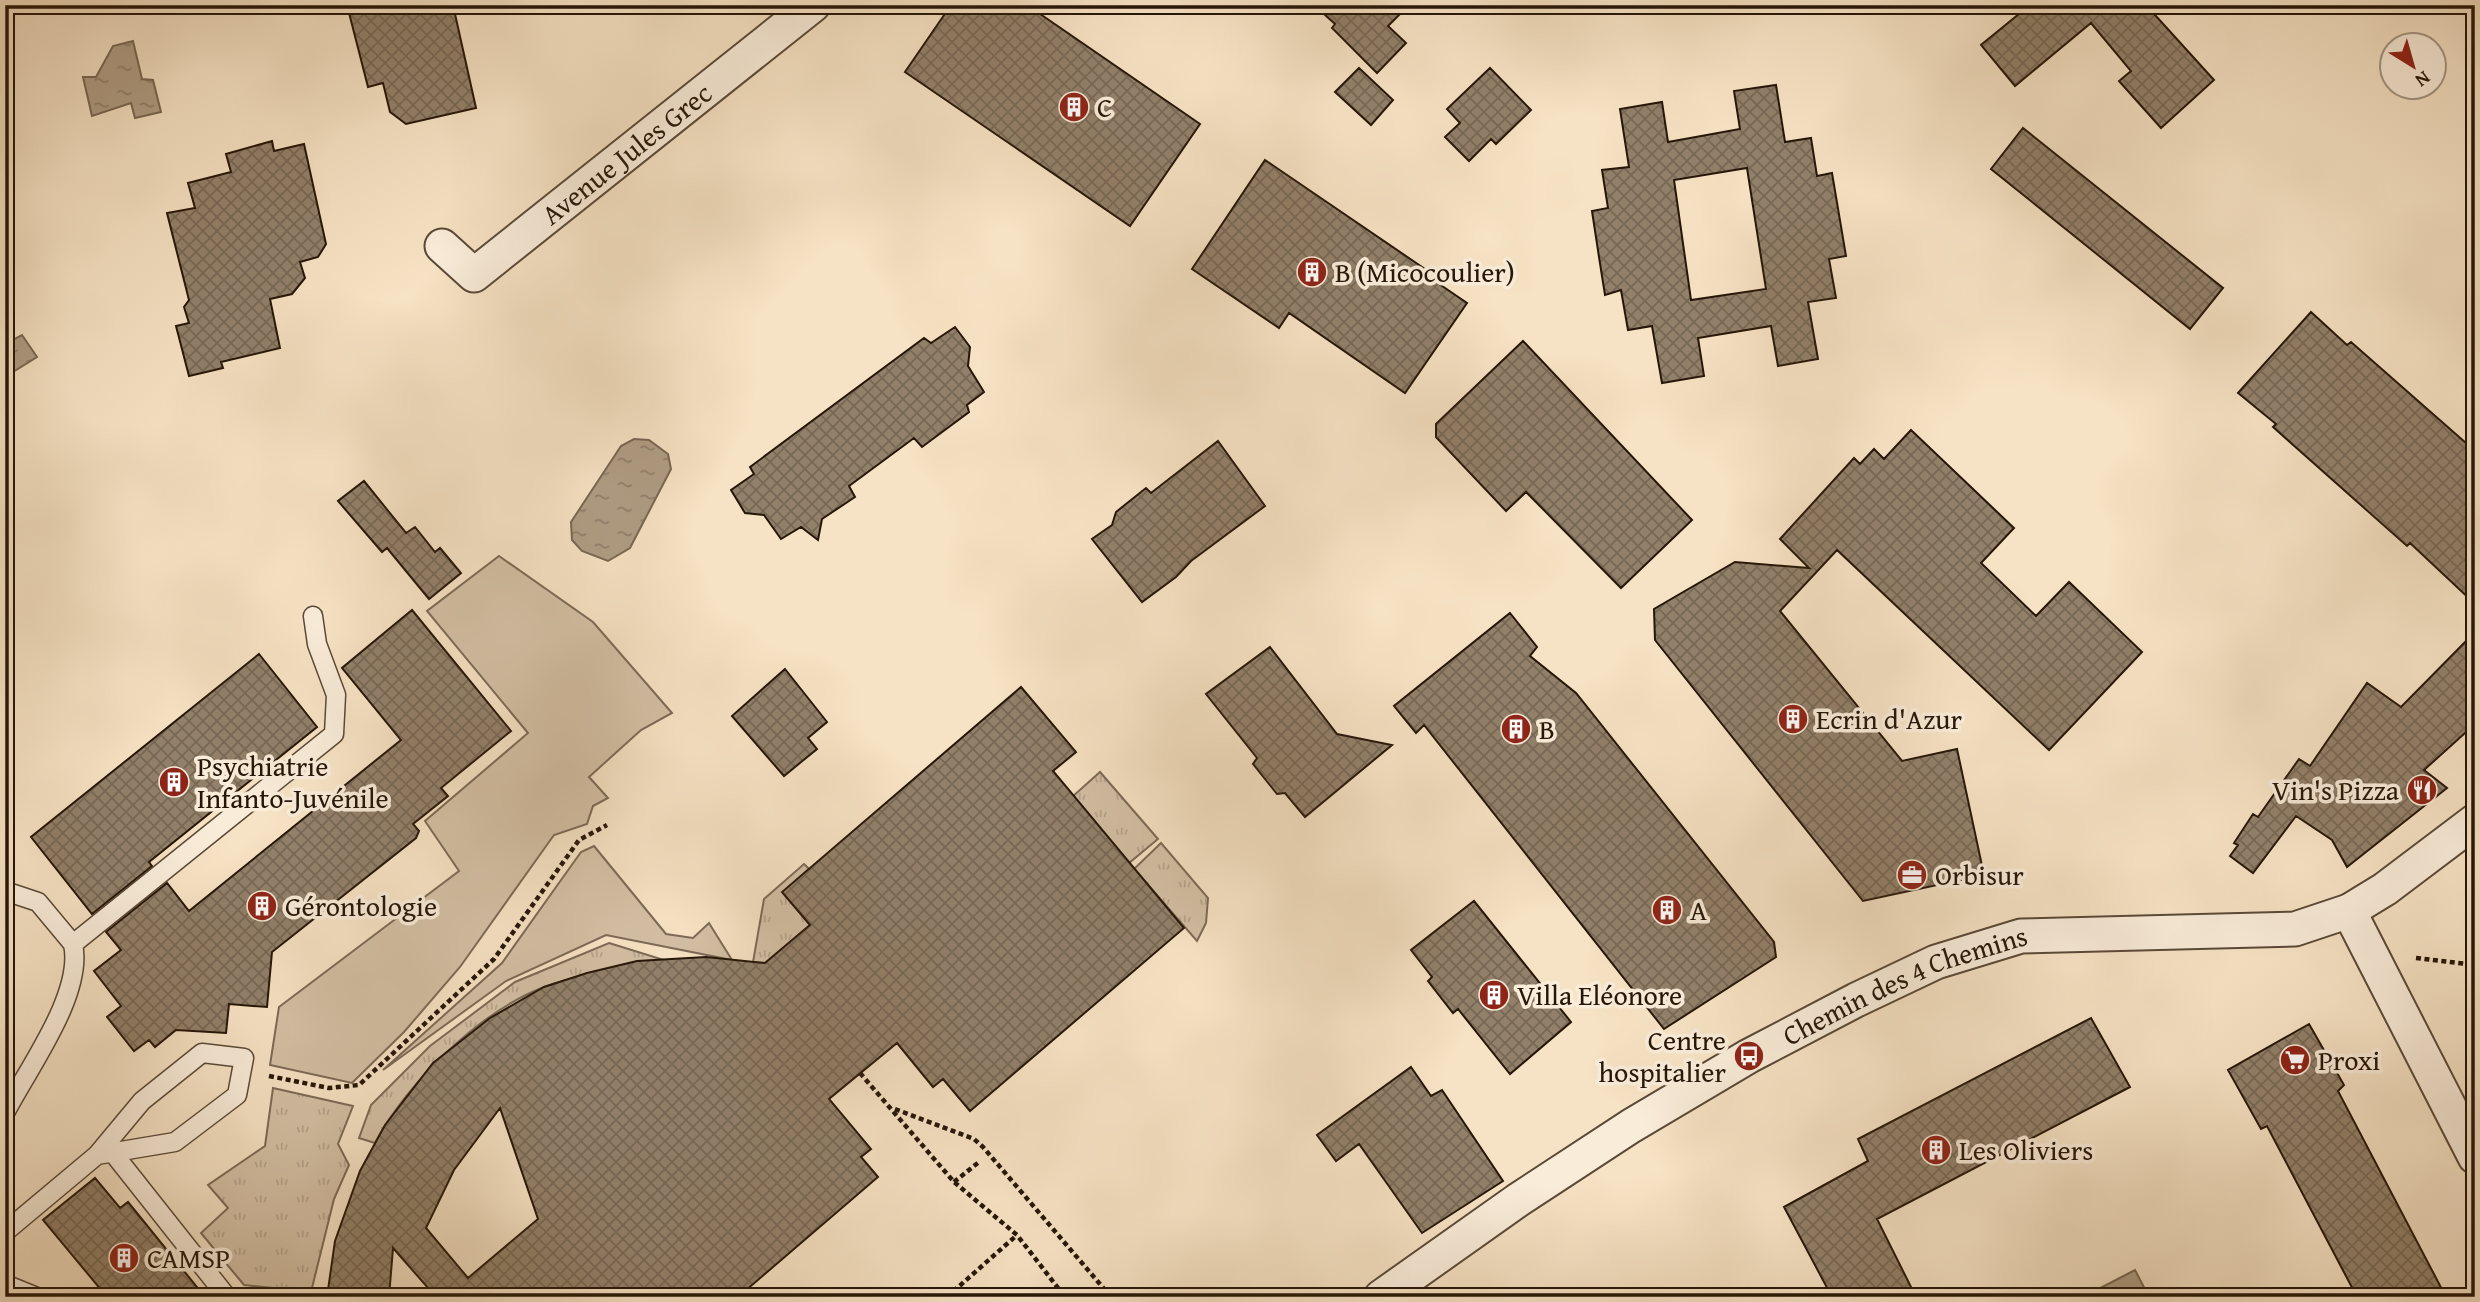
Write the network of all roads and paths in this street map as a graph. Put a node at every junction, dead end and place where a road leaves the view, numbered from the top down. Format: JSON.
{"nodes":[{"id":1,"x":813,"y":5,"type":"edge"},
{"id":2,"x":442,"y":246,"type":"dead end"},
{"id":3,"x":313,"y":616,"type":"dead end"},
{"id":4,"x":2475,"y":821,"type":"edge"},
{"id":5,"x":607,"y":825,"type":"dead end"},
{"id":6,"x":5,"y":891,"type":"edge"},
{"id":7,"x":2349,"y":911,"type":"junction"},
{"id":8,"x":74,"y":944,"type":"junction"},
{"id":9,"x":2467,"y":964,"type":"dead end"},
{"id":10,"x":2380,"y":972,"type":"junction"},
{"id":11,"x":241,"y":1073,"type":"junction"},
{"id":12,"x":860,"y":1073,"type":"dead end"},
{"id":13,"x":892,"y":1108,"type":"junction"},
{"id":14,"x":5,"y":1114,"type":"edge"},
{"id":15,"x":105,"y":1154,"type":"junction"},
{"id":16,"x":2475,"y":1157,"type":"edge"},
{"id":17,"x":979,"y":1161,"type":"dead end"},
{"id":18,"x":954,"y":1182,"type":"junction"},
{"id":19,"x":5,"y":1232,"type":"edge"},
{"id":20,"x":1017,"y":1235,"type":"junction"},
{"id":21,"x":5,"y":1284,"type":"edge"},
{"id":22,"x":37,"y":1297,"type":"edge"},
{"id":23,"x":227,"y":1297,"type":"edge"},
{"id":24,"x":947,"y":1297,"type":"edge"},
{"id":25,"x":1065,"y":1297,"type":"edge"},
{"id":26,"x":1111,"y":1297,"type":"edge"},
{"id":27,"x":1381,"y":1297,"type":"edge"}],
"edges":[{"from":1,"to":2,"type":"street","name":"Avenue Jules Grec"},
{"from":3,"to":8,"type":"lane"},
{"from":4,"to":7,"type":"street","name":"Chemin des 4 Chemins"},
{"from":5,"to":11,"type":"path"},
{"from":6,"to":8,"type":"lane"},
{"from":7,"to":10,"type":"street"},
{"from":7,"to":27,"type":"street","name":"Chemin des 4 Chemins"},
{"from":8,"to":14,"type":"lane"},
{"from":9,"to":10,"type":"path"},
{"from":10,"to":16,"type":"street"},
{"from":11,"to":15,"type":"lane"},
{"from":11,"to":15,"type":"lane"},
{"from":12,"to":13,"type":"path"},
{"from":13,"to":18,"type":"path"},
{"from":13,"to":26,"type":"path"},
{"from":15,"to":19,"type":"lane"},
{"from":15,"to":23,"type":"lane"},
{"from":17,"to":18,"type":"path"},
{"from":18,"to":20,"type":"path"},
{"from":20,"to":24,"type":"path"},
{"from":20,"to":25,"type":"path"},
{"from":21,"to":22,"type":"lane"}]}
